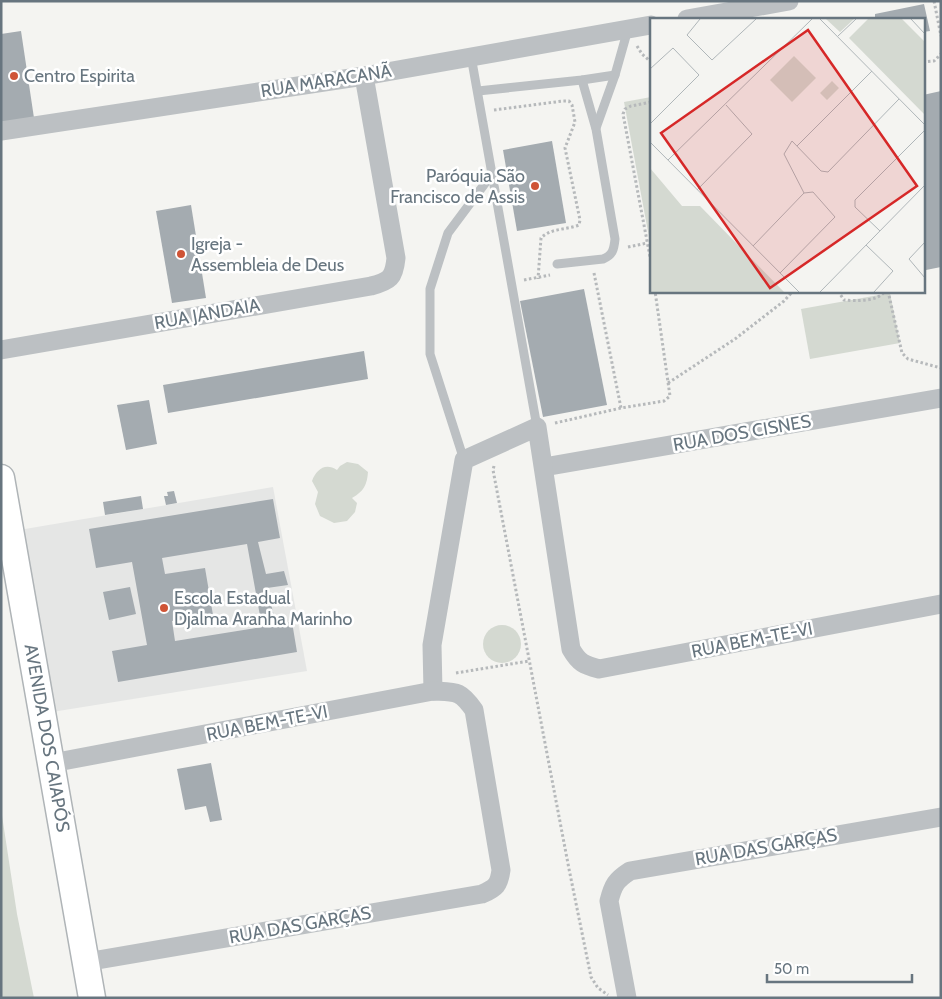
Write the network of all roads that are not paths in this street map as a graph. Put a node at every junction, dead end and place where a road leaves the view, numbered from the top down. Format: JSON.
{"nodes":[{"id":1,"x":789,"y":1,"type":"edge"},
{"id":2,"x":693,"y":18,"type":"edge"},
{"id":3,"x":650,"y":25,"type":"edge"},
{"id":4,"x":628,"y":29,"type":"junction"},
{"id":5,"x":472,"y":56,"type":"junction"},
{"id":6,"x":615,"y":75,"type":"junction"},
{"id":7,"x":364,"y":76,"type":"junction"},
{"id":8,"x":582,"y":80,"type":"junction"},
{"id":9,"x":478,"y":91,"type":"junction"},
{"id":10,"x":596,"y":129,"type":"junction"},
{"id":11,"x":1,"y":131,"type":"edge"},
{"id":12,"x":492,"y":174,"type":"junction"},
{"id":13,"x":557,"y":264,"type":"road end"},
{"id":14,"x":1,"y":350,"type":"edge"},
{"id":15,"x":941,"y":398,"type":"edge"},
{"id":16,"x":537,"y":427,"type":"junction"},
{"id":17,"x":464,"y":460,"type":"junction"},
{"id":18,"x":544,"y":467,"type":"junction"},
{"id":19,"x":1,"y":478,"type":"edge"},
{"id":20,"x":941,"y":604,"type":"edge"},
{"id":21,"x":433,"y":684,"type":"junction"},
{"id":22,"x":52,"y":763,"type":"junction"},
{"id":23,"x":941,"y":818,"type":"edge"},
{"id":24,"x":501,"y":870,"type":"joint"},
{"id":25,"x":86,"y":962,"type":"junction"},
{"id":26,"x":619,"y":997,"type":"edge"},
{"id":27,"x":92,"y":998,"type":"edge"}],
"edges":[{"from":1,"to":2,"type":"street"},
{"from":3,"to":4,"type":"street","name":"RUA MARACANÃ"},
{"from":4,"to":5,"type":"street","name":"RUA MARACANÃ"},
{"from":4,"to":6,"type":"lane"},
{"from":5,"to":7,"type":"street","name":"RUA MARACANÃ"},
{"from":5,"to":9,"type":"lane"},
{"from":6,"to":8,"type":"lane"},
{"from":6,"to":10,"type":"lane"},
{"from":7,"to":11,"type":"street","name":"RUA MARACANÃ"},
{"from":7,"to":14,"type":"street","name":"RUA JANDAIA"},
{"from":8,"to":9,"type":"lane"},
{"from":8,"to":10,"type":"lane"},
{"from":9,"to":12,"type":"lane"},
{"from":10,"to":13,"type":"lane"},
{"from":12,"to":16,"type":"lane"},
{"from":12,"to":17,"type":"lane"},
{"from":15,"to":18,"type":"street","name":"RUA DOS CISNES"},
{"from":16,"to":17,"type":"street"},
{"from":16,"to":18,"type":"street"},
{"from":17,"to":21,"type":"street"},
{"from":18,"to":20,"type":"street","name":"RUA BEM-TE-VI"},
{"from":19,"to":22,"type":"main road","name":"AVENIDA DOS CAIAPÓS"},
{"from":21,"to":22,"type":"street","name":"RUA BEM-TE-VI"},
{"from":21,"to":24,"type":"street","name":"RUA BEM-TE-VI"},
{"from":22,"to":25,"type":"main road","name":"AVENIDA DOS CAIAPÓS"},
{"from":23,"to":26,"type":"street","name":"RUA DAS GARÇAS"},
{"from":24,"to":25,"type":"street","name":"RUA DAS GARÇAS"},
{"from":25,"to":27,"type":"main road","name":"AVENIDA DOS CAIAPÓS"}]}
